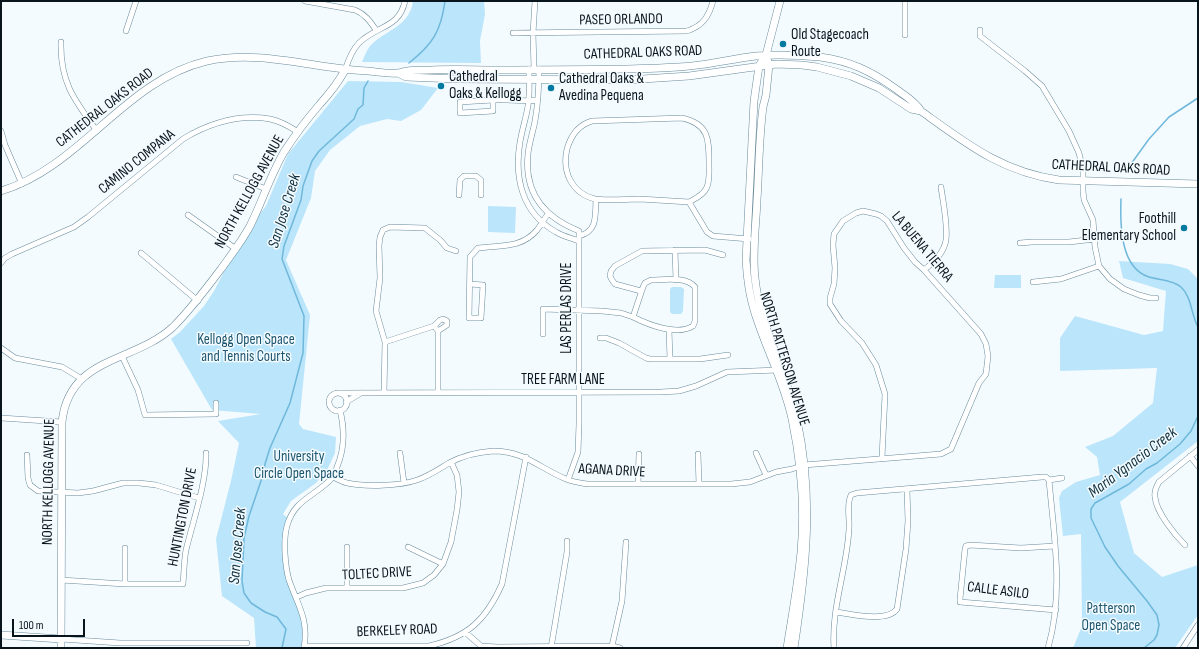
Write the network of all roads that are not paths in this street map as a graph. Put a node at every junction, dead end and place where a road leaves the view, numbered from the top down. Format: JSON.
{"nodes":[{"id":1,"x":136,"y":1,"type":"edge"},
{"id":2,"x":305,"y":1,"type":"edge"},
{"id":3,"x":405,"y":1,"type":"edge"},
{"id":4,"x":535,"y":1,"type":"edge"},
{"id":5,"x":713,"y":1,"type":"edge"},
{"id":6,"x":780,"y":1,"type":"edge"},
{"id":7,"x":905,"y":1,"type":"edge"},
{"id":8,"x":376,"y":30,"type":"junction"},
{"id":9,"x":980,"y":30,"type":"dead end"},
{"id":10,"x":126,"y":31,"type":"dead end"},
{"id":11,"x":513,"y":33,"type":"dead end"},
{"id":12,"x":533,"y":33,"type":"junction"},
{"id":13,"x":905,"y":35,"type":"dead end"},
{"id":14,"x":61,"y":42,"type":"dead end"},
{"id":15,"x":766,"y":55,"type":"junction"},
{"id":16,"x":769,"y":65,"type":"junction"},
{"id":17,"x":759,"y":66,"type":"junction"},
{"id":18,"x":534,"y":69,"type":"junction"},
{"id":19,"x":345,"y":70,"type":"junction"},
{"id":20,"x":398,"y":73,"type":"junction"},
{"id":21,"x":529,"y":79,"type":"junction"},
{"id":22,"x":539,"y":79,"type":"junction"},
{"id":23,"x":493,"y":100,"type":"junction"},
{"id":24,"x":538,"y":100,"type":"junction"},
{"id":25,"x":528,"y":101,"type":"junction"},
{"id":26,"x":921,"y":112,"type":"junction"},
{"id":27,"x":1,"y":131,"type":"edge"},
{"id":28,"x":97,"y":131,"type":"junction"},
{"id":29,"x":298,"y":132,"type":"junction"},
{"id":30,"x":236,"y":177,"type":"dead end"},
{"id":31,"x":1084,"y":181,"type":"junction"},
{"id":32,"x":22,"y":184,"type":"junction"},
{"id":33,"x":1198,"y":184,"type":"edge"},
{"id":34,"x":941,"y":187,"type":"dead end"},
{"id":35,"x":266,"y":189,"type":"junction"},
{"id":36,"x":1,"y":191,"type":"edge"},
{"id":37,"x":460,"y":195,"type":"dead end"},
{"id":38,"x":481,"y":195,"type":"dead end"},
{"id":39,"x":596,"y":199,"type":"junction"},
{"id":40,"x":689,"y":202,"type":"junction"},
{"id":41,"x":548,"y":214,"type":"junction"},
{"id":42,"x":188,"y":215,"type":"dead end"},
{"id":43,"x":542,"y":222,"type":"junction"},
{"id":44,"x":579,"y":236,"type":"junction"},
{"id":45,"x":746,"y":239,"type":"junction"},
{"id":46,"x":755,"y":239,"type":"junction"},
{"id":47,"x":1095,"y":239,"type":"junction"},
{"id":48,"x":1020,"y":243,"type":"dead end"},
{"id":49,"x":236,"y":249,"type":"junction"},
{"id":50,"x":676,"y":250,"type":"junction"},
{"id":51,"x":456,"y":251,"type":"dead end"},
{"id":52,"x":141,"y":254,"type":"dead end"},
{"id":53,"x":723,"y":255,"type":"dead end"},
{"id":54,"x":1,"y":263,"type":"edge"},
{"id":55,"x":1099,"y":266,"type":"junction"},
{"id":56,"x":924,"y":270,"type":"junction"},
{"id":57,"x":676,"y":280,"type":"junction"},
{"id":58,"x":1033,"y":282,"type":"dead end"},
{"id":59,"x":470,"y":284,"type":"junction"},
{"id":60,"x":641,"y":291,"type":"junction"},
{"id":61,"x":1156,"y":298,"type":"dead end"},
{"id":62,"x":198,"y":301,"type":"junction"},
{"id":63,"x":578,"y":309,"type":"junction"},
{"id":64,"x":633,"y":317,"type":"junction"},
{"id":65,"x":434,"y":326,"type":"junction"},
{"id":66,"x":669,"y":330,"type":"junction"},
{"id":67,"x":438,"y":331,"type":"junction"},
{"id":68,"x":543,"y":334,"type":"dead end"},
{"id":69,"x":600,"y":338,"type":"dead end"},
{"id":70,"x":384,"y":342,"type":"junction"},
{"id":71,"x":1,"y":348,"type":"edge"},
{"id":72,"x":728,"y":355,"type":"dead end"},
{"id":73,"x":122,"y":356,"type":"junction"},
{"id":74,"x":670,"y":359,"type":"junction"},
{"id":75,"x":779,"y":369,"type":"junction"},
{"id":76,"x":82,"y":379,"type":"junction"},
{"id":77,"x":438,"y":392,"type":"junction"},
{"id":78,"x":579,"y":392,"type":"junction"},
{"id":79,"x":339,"y":393,"type":"junction"},
{"id":80,"x":362,"y":393,"type":"junction"},
{"id":81,"x":384,"y":393,"type":"junction"},
{"id":82,"x":346,"y":402,"type":"junction"},
{"id":83,"x":216,"y":403,"type":"dead end"},
{"id":84,"x":340,"y":410,"type":"junction"},
{"id":85,"x":1,"y":418,"type":"edge"},
{"id":86,"x":62,"y":422,"type":"junction"},
{"id":87,"x":950,"y":449,"type":"joint"},
{"id":88,"x":1198,"y":450,"type":"edge"},
{"id":89,"x":206,"y":453,"type":"dead end"},
{"id":90,"x":400,"y":453,"type":"dead end"},
{"id":91,"x":756,"y":453,"type":"dead end"},
{"id":92,"x":639,"y":454,"type":"dead end"},
{"id":93,"x":698,"y":454,"type":"dead end"},
{"id":94,"x":27,"y":455,"type":"dead end"},
{"id":95,"x":1190,"y":456,"type":"junction"},
{"id":96,"x":526,"y":457,"type":"junction"},
{"id":97,"x":882,"y":458,"type":"junction"},
{"id":98,"x":451,"y":462,"type":"junction"},
{"id":99,"x":802,"y":466,"type":"junction"},
{"id":100,"x":1198,"y":466,"type":"edge"},
{"id":101,"x":766,"y":475,"type":"junction"},
{"id":102,"x":333,"y":478,"type":"junction"},
{"id":103,"x":1062,"y":478,"type":"dead end"},
{"id":104,"x":568,"y":480,"type":"junction"},
{"id":105,"x":1049,"y":480,"type":"junction"},
{"id":106,"x":404,"y":483,"type":"junction"},
{"id":107,"x":638,"y":484,"type":"junction"},
{"id":108,"x":699,"y":484,"type":"junction"},
{"id":109,"x":907,"y":490,"type":"junction"},
{"id":110,"x":62,"y":492,"type":"junction"},
{"id":111,"x":199,"y":498,"type":"junction"},
{"id":112,"x":567,"y":541,"type":"dead end"},
{"id":113,"x":626,"y":542,"type":"dead end"},
{"id":114,"x":1055,"y":546,"type":"junction"},
{"id":115,"x":1185,"y":546,"type":"dead end"},
{"id":116,"x":348,"y":547,"type":"dead end"},
{"id":117,"x":408,"y":547,"type":"dead end"},
{"id":118,"x":125,"y":548,"type":"dead end"},
{"id":119,"x":443,"y":564,"type":"junction"},
{"id":120,"x":61,"y":580,"type":"junction"},
{"id":121,"x":125,"y":584,"type":"junction"},
{"id":122,"x":347,"y":588,"type":"junction"},
{"id":123,"x":297,"y":597,"type":"junction"},
{"id":124,"x":1056,"y":610,"type":"junction"},
{"id":125,"x":836,"y":612,"type":"junction"},
{"id":126,"x":1198,"y":625,"type":"edge"},
{"id":127,"x":465,"y":632,"type":"junction"},
{"id":128,"x":1,"y":634,"type":"edge"},
{"id":129,"x":61,"y":639,"type":"junction"},
{"id":130,"x":247,"y":643,"type":"dead end"},
{"id":131,"x":119,"y":645,"type":"edge"},
{"id":132,"x":612,"y":646,"type":"junction"},
{"id":133,"x":304,"y":647,"type":"edge"},
{"id":134,"x":551,"y":647,"type":"edge"},
{"id":135,"x":61,"y":648,"type":"edge"},
{"id":136,"x":620,"y":648,"type":"edge"},
{"id":137,"x":787,"y":648,"type":"edge"},
{"id":138,"x":794,"y":648,"type":"edge"},
{"id":139,"x":834,"y":648,"type":"edge"},
{"id":140,"x":1048,"y":648,"type":"edge"},
{"id":141,"x":1183,"y":648,"type":"edge"}],
"edges":[{"from":1,"to":10,"type":"street"},
{"from":2,"to":8,"type":"street"},
{"from":3,"to":8,"type":"street","name":"NORTH KELLOGG AVENUE"},
{"from":4,"to":12,"type":"street"},
{"from":5,"to":12,"type":"street","name":"PASEO ORLANDO"},
{"from":6,"to":15,"type":"main road","name":"NORTH PATTERSON AVENUE"},
{"from":7,"to":13,"type":"street"},
{"from":8,"to":19,"type":"street","name":"NORTH KELLOGG AVENUE"},
{"from":9,"to":31,"type":"street"},
{"from":11,"to":12,"type":"street","name":"PASEO ORLANDO"},
{"from":12,"to":18,"type":"street"},
{"from":14,"to":28,"type":"street"},
{"from":15,"to":16,"type":"main road","name":"NORTH PATTERSON AVENUE"},
{"from":15,"to":17,"type":"main road","name":"NORTH PATTERSON AVENUE"},
{"from":15,"to":18,"type":"main road","name":"CATHEDRAL OAKS ROAD"},
{"from":15,"to":26,"type":"main road","name":"CATHEDRAL OAKS ROAD"},
{"from":16,"to":17,"type":"main road","name":"CATHEDRAL OAKS ROAD"},
{"from":16,"to":26,"type":"main road","name":"CATHEDRAL OAKS ROAD"},
{"from":16,"to":46,"type":"main road","name":"NORTH PATTERSON AVENUE"},
{"from":17,"to":22,"type":"main road","name":"CATHEDRAL OAKS ROAD"},
{"from":17,"to":45,"type":"main road","name":"NORTH PATTERSON AVENUE"},
{"from":18,"to":20,"type":"main road","name":"CATHEDRAL OAKS ROAD"},
{"from":18,"to":21,"type":"street"},
{"from":18,"to":22,"type":"street"},
{"from":19,"to":20,"type":"main road","name":"CATHEDRAL OAKS ROAD"},
{"from":19,"to":28,"type":"main road","name":"CATHEDRAL OAKS ROAD"},
{"from":19,"to":29,"type":"main road","name":"NORTH KELLOGG AVENUE"},
{"from":20,"to":21,"type":"main road","name":"CATHEDRAL OAKS ROAD"},
{"from":21,"to":22,"type":"main road","name":"CATHEDRAL OAKS ROAD"},
{"from":21,"to":25,"type":"street"},
{"from":22,"to":24,"type":"street"},
{"from":23,"to":23,"type":"street"},
{"from":23,"to":25,"type":"street"},
{"from":24,"to":25,"type":"street"},
{"from":24,"to":41,"type":"street"},
{"from":25,"to":43,"type":"street"},
{"from":26,"to":31,"type":"main road","name":"CATHEDRAL OAKS ROAD"},
{"from":27,"to":32,"type":"street"},
{"from":28,"to":32,"type":"main road","name":"CATHEDRAL OAKS ROAD"},
{"from":29,"to":35,"type":"main road","name":"NORTH KELLOGG AVENUE"},
{"from":29,"to":54,"type":"street","name":"CAMINO COMPANA"},
{"from":30,"to":35,"type":"street"},
{"from":31,"to":33,"type":"main road","name":"CATHEDRAL OAKS ROAD"},
{"from":31,"to":47,"type":"street"},
{"from":32,"to":36,"type":"main road","name":"CATHEDRAL OAKS ROAD"},
{"from":34,"to":56,"type":"street"},
{"from":35,"to":49,"type":"main road","name":"NORTH KELLOGG AVENUE"},
{"from":37,"to":38,"type":"street"},
{"from":39,"to":40,"type":"street"},
{"from":39,"to":40,"type":"street"},
{"from":39,"to":44,"type":"street"},
{"from":40,"to":45,"type":"street"},
{"from":41,"to":43,"type":"street"},
{"from":41,"to":44,"type":"street"},
{"from":42,"to":49,"type":"street"},
{"from":43,"to":44,"type":"street"},
{"from":43,"to":59,"type":"street"},
{"from":44,"to":63,"type":"street","name":"LAS PERLAS DRIVE"},
{"from":45,"to":46,"type":"street"},
{"from":45,"to":75,"type":"main road","name":"NORTH PATTERSON AVENUE"},
{"from":46,"to":75,"type":"main road","name":"NORTH PATTERSON AVENUE"},
{"from":47,"to":48,"type":"street"},
{"from":47,"to":55,"type":"street"},
{"from":49,"to":62,"type":"main road","name":"NORTH KELLOGG AVENUE"},
{"from":50,"to":53,"type":"street"},
{"from":50,"to":57,"type":"street"},
{"from":50,"to":60,"type":"street"},
{"from":51,"to":70,"type":"street"},
{"from":52,"to":62,"type":"street"},
{"from":55,"to":58,"type":"street"},
{"from":55,"to":61,"type":"street"},
{"from":56,"to":87,"type":"street","name":"LA BUENA TIERRA"},
{"from":56,"to":97,"type":"street","name":"LA BUENA TIERRA"},
{"from":57,"to":60,"type":"street"},
{"from":57,"to":66,"type":"street"},
{"from":59,"to":59,"type":"street"},
{"from":60,"to":64,"type":"street"},
{"from":62,"to":73,"type":"main road","name":"NORTH KELLOGG AVENUE"},
{"from":63,"to":64,"type":"street"},
{"from":63,"to":68,"type":"street"},
{"from":63,"to":78,"type":"street","name":"LAS PERLAS DRIVE"},
{"from":64,"to":66,"type":"street"},
{"from":65,"to":67,"type":"street"},
{"from":65,"to":67,"type":"street"},
{"from":65,"to":70,"type":"street"},
{"from":66,"to":74,"type":"street"},
{"from":67,"to":77,"type":"street"},
{"from":69,"to":74,"type":"street"},
{"from":70,"to":81,"type":"street"},
{"from":71,"to":76,"type":"street"},
{"from":72,"to":74,"type":"street"},
{"from":73,"to":76,"type":"main road","name":"NORTH KELLOGG AVENUE"},
{"from":73,"to":83,"type":"street"},
{"from":75,"to":78,"type":"street","name":"TREE FARM LANE"},
{"from":75,"to":99,"type":"main road","name":"NORTH PATTERSON AVENUE"},
{"from":76,"to":86,"type":"main road","name":"NORTH KELLOGG AVENUE"},
{"from":77,"to":78,"type":"street","name":"TREE FARM LANE"},
{"from":77,"to":81,"type":"street","name":"TREE FARM LANE"},
{"from":78,"to":104,"type":"street","name":"LAS PERLAS DRIVE"},
{"from":79,"to":80,"type":"street","name":"TREE FARM LANE"},
{"from":79,"to":82,"type":"street"},
{"from":79,"to":84,"type":"street"},
{"from":80,"to":81,"type":"street","name":"TREE FARM LANE"},
{"from":80,"to":82,"type":"street"},
{"from":82,"to":84,"type":"street"},
{"from":84,"to":102,"type":"street"},
{"from":85,"to":86,"type":"street"},
{"from":86,"to":110,"type":"main road","name":"NORTH KELLOGG AVENUE"},
{"from":87,"to":97,"type":"street","name":"AGANA DRIVE"},
{"from":88,"to":95,"type":"street"},
{"from":89,"to":111,"type":"street","name":"HUNTINGTON DRIVE"},
{"from":90,"to":106,"type":"street"},
{"from":91,"to":101,"type":"street"},
{"from":92,"to":107,"type":"street"},
{"from":93,"to":108,"type":"street"},
{"from":94,"to":110,"type":"street"},
{"from":95,"to":100,"type":"street"},
{"from":95,"to":115,"type":"street"},
{"from":96,"to":98,"type":"street","name":"AGANA DRIVE"},
{"from":96,"to":104,"type":"street","name":"AGANA DRIVE"},
{"from":96,"to":127,"type":"street","name":"BERKELEY ROAD"},
{"from":97,"to":99,"type":"street","name":"AGANA DRIVE"},
{"from":98,"to":106,"type":"street","name":"AGANA DRIVE"},
{"from":98,"to":119,"type":"street","name":"TOLTEC DRIVE"},
{"from":99,"to":101,"type":"street","name":"AGANA DRIVE"},
{"from":99,"to":137,"type":"main road","name":"NORTH PATTERSON AVENUE"},
{"from":99,"to":138,"type":"main road","name":"NORTH PATTERSON AVENUE"},
{"from":101,"to":108,"type":"street","name":"AGANA DRIVE"},
{"from":102,"to":106,"type":"street","name":"AGANA DRIVE"},
{"from":102,"to":123,"type":"street"},
{"from":103,"to":105,"type":"street"},
{"from":104,"to":107,"type":"street","name":"AGANA DRIVE"},
{"from":105,"to":109,"type":"street"},
{"from":105,"to":114,"type":"street"},
{"from":107,"to":108,"type":"street","name":"AGANA DRIVE"},
{"from":109,"to":125,"type":"street"},
{"from":109,"to":125,"type":"street"},
{"from":110,"to":111,"type":"street"},
{"from":110,"to":120,"type":"main road","name":"NORTH KELLOGG AVENUE"},
{"from":111,"to":121,"type":"street","name":"HUNTINGTON DRIVE"},
{"from":112,"to":134,"type":"street"},
{"from":113,"to":132,"type":"street"},
{"from":114,"to":124,"type":"street"},
{"from":114,"to":124,"type":"street","name":"CALLE ASILO"},
{"from":116,"to":122,"type":"street"},
{"from":117,"to":119,"type":"street"},
{"from":118,"to":121,"type":"street"},
{"from":119,"to":122,"type":"street","name":"TOLTEC DRIVE"},
{"from":120,"to":121,"type":"street","name":"HUNTINGTON DRIVE"},
{"from":120,"to":129,"type":"main road","name":"NORTH KELLOGG AVENUE"},
{"from":122,"to":123,"type":"street","name":"TOLTEC DRIVE"},
{"from":123,"to":133,"type":"street"},
{"from":124,"to":140,"type":"street"},
{"from":125,"to":139,"type":"street"},
{"from":126,"to":141,"type":"street"},
{"from":127,"to":133,"type":"street","name":"BERKELEY ROAD"},
{"from":127,"to":134,"type":"street"},
{"from":128,"to":129,"type":"main road"},
{"from":129,"to":131,"type":"street"},
{"from":129,"to":135,"type":"main road","name":"NORTH KELLOGG AVENUE"},
{"from":130,"to":131,"type":"street"},
{"from":132,"to":134,"type":"street"},
{"from":132,"to":136,"type":"street"}]}
